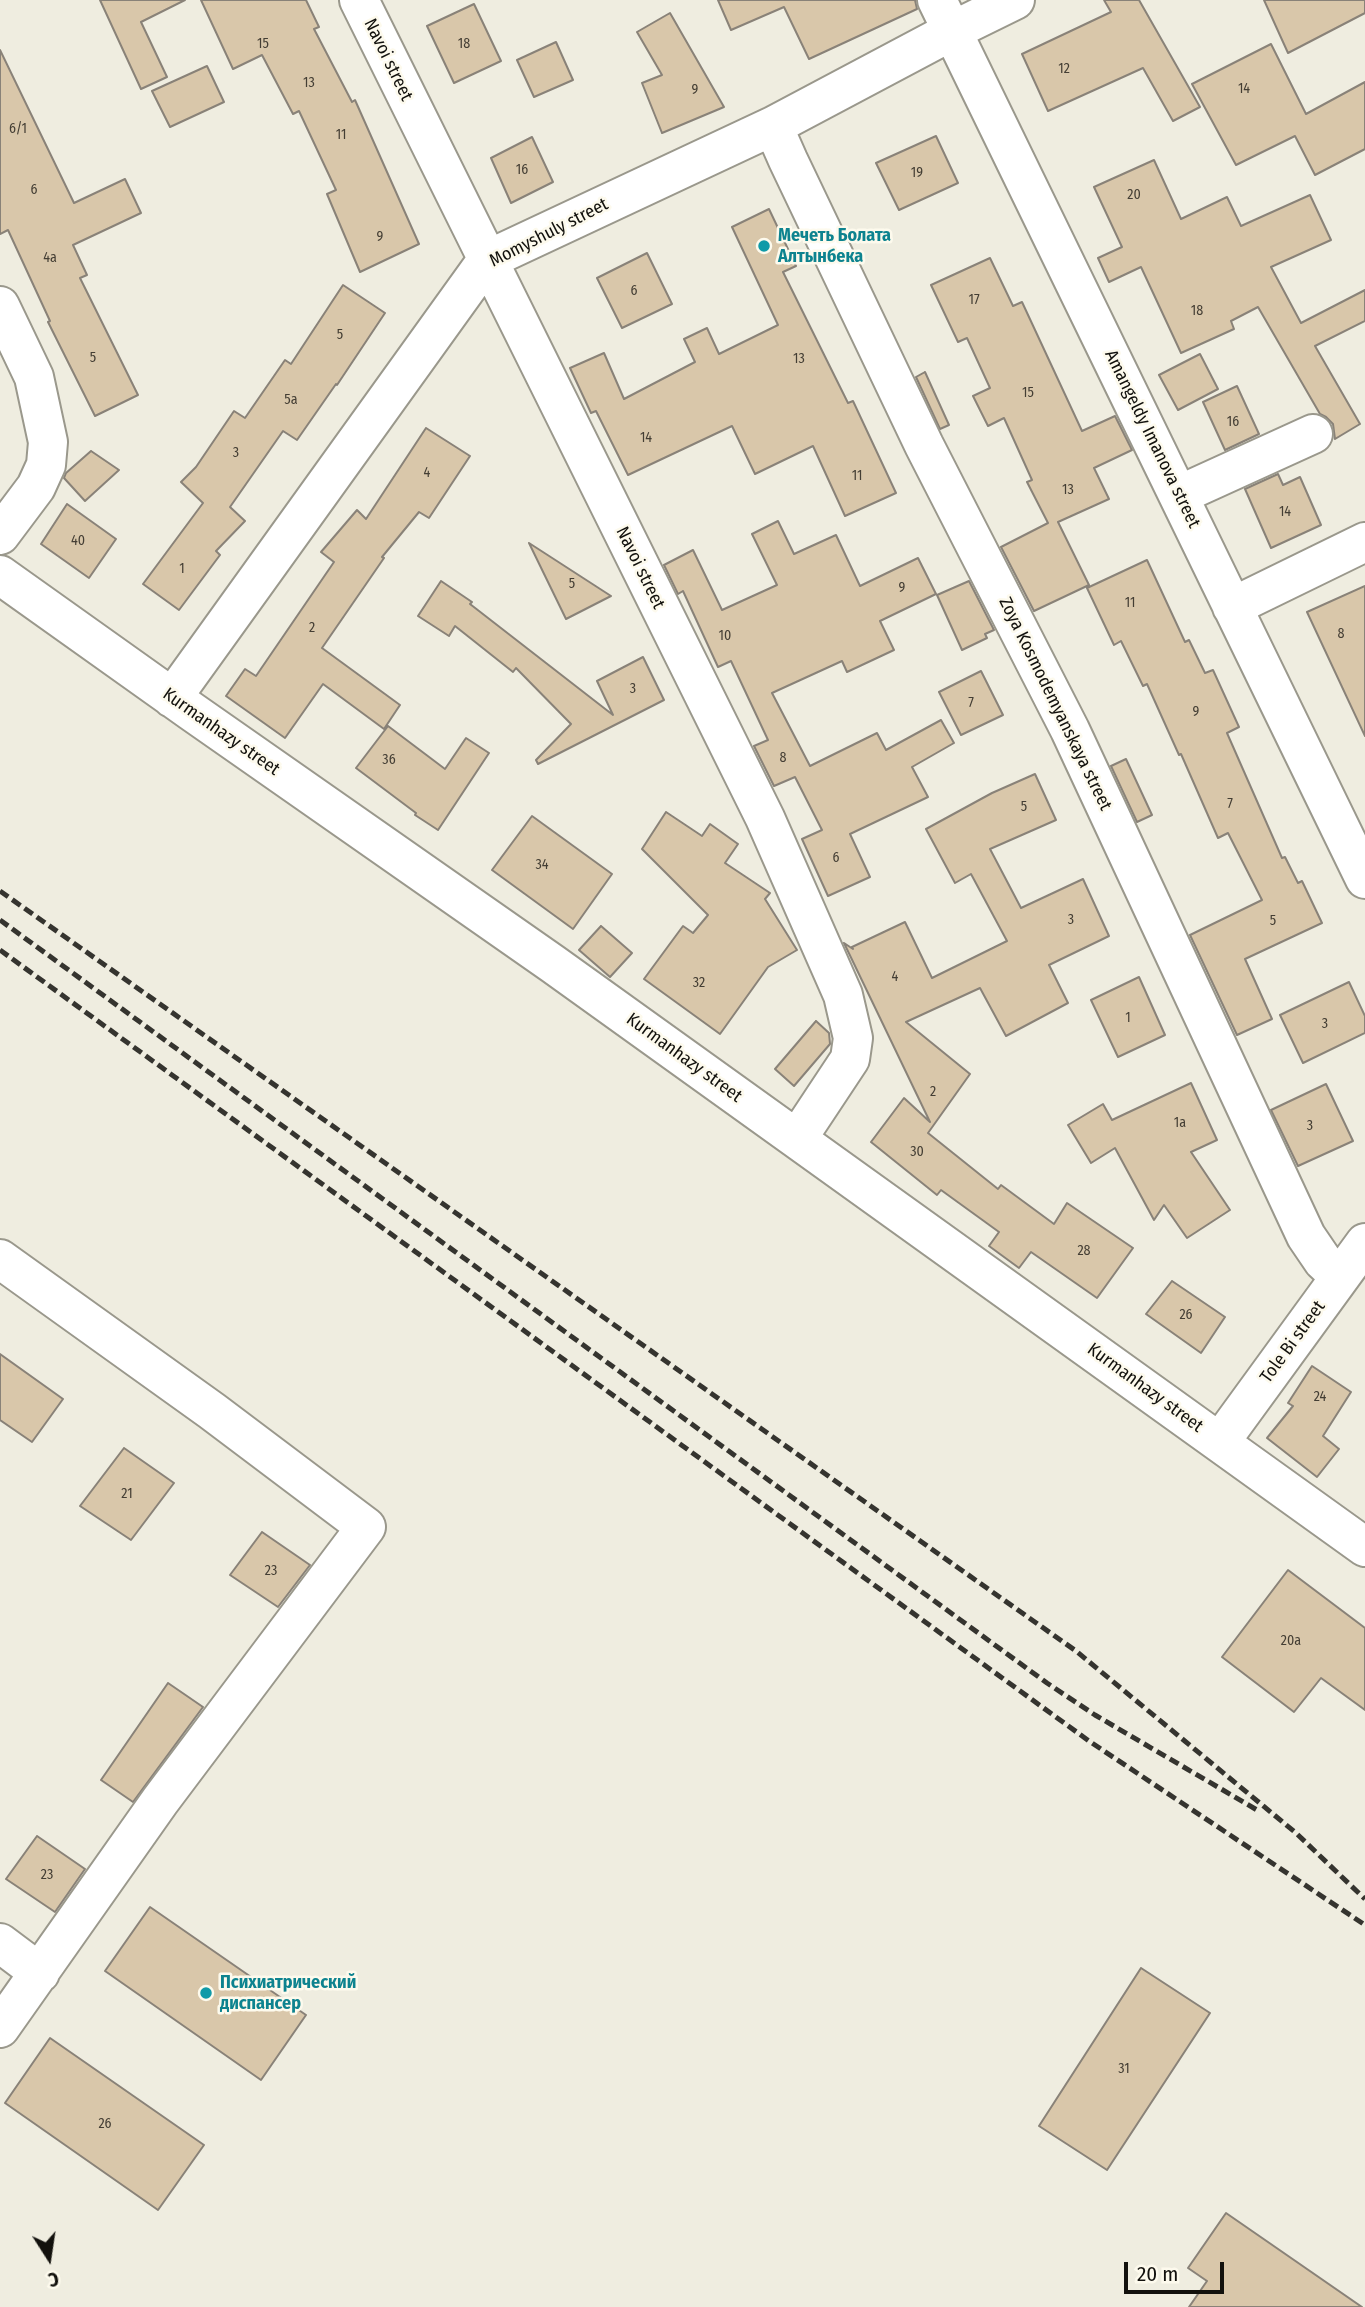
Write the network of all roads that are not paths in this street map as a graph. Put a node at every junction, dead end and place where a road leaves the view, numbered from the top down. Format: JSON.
{"nodes":[{"id":1,"x":359,"y":0,"type":"edge"},
{"id":2,"x":1015,"y":0,"type":"edge"},
{"id":3,"x":945,"y":16,"type":"edge"},
{"id":4,"x":773,"y":126,"type":"junction"},
{"id":5,"x":487,"y":260,"type":"junction"},
{"id":6,"x":0,"y":306,"type":"edge"},
{"id":7,"x":1312,"y":435,"type":"dead end"},
{"id":8,"x":1179,"y":495,"type":"junction"},
{"id":9,"x":0,"y":535,"type":"edge"},
{"id":10,"x":1365,"y":542,"type":"edge"},
{"id":11,"x":0,"y":575,"type":"edge"},
{"id":12,"x":1233,"y":607,"type":"junction"},
{"id":13,"x":172,"y":698,"type":"junction"},
{"id":14,"x":1365,"y":879,"type":"edge"},
{"id":15,"x":797,"y":1139,"type":"junction"},
{"id":16,"x":1365,"y":1243,"type":"edge"},
{"id":17,"x":0,"y":1259,"type":"edge"},
{"id":18,"x":1340,"y":1277,"type":"junction"},
{"id":19,"x":1220,"y":1442,"type":"junction"},
{"id":20,"x":1365,"y":1547,"type":"edge"},
{"id":21,"x":0,"y":1943,"type":"edge"},
{"id":22,"x":40,"y":1973,"type":"junction"},
{"id":23,"x":0,"y":2028,"type":"edge"}],
"edges":[{"from":1,"to":5,"type":"street","name":"Navoi street"},
{"from":2,"to":3,"type":"street","name":"Momyshuly street"},
{"from":3,"to":4,"type":"street","name":"Momyshuly street"},
{"from":3,"to":8,"type":"street","name":"Amangeldy Imanova street"},
{"from":4,"to":5,"type":"street","name":"Momyshuly street"},
{"from":4,"to":18,"type":"street","name":"Zoya Kosmodemyanskaya street"},
{"from":5,"to":13,"type":"street","name":"Momyshuly street"},
{"from":5,"to":15,"type":"street","name":"Navoi street"},
{"from":6,"to":9,"type":"street"},
{"from":7,"to":8,"type":"street"},
{"from":8,"to":12,"type":"street","name":"Amangeldy Imanova street"},
{"from":10,"to":12,"type":"street"},
{"from":11,"to":13,"type":"street","name":"Kurmanhazy street"},
{"from":12,"to":14,"type":"street","name":"Amangeldy Imanova street"},
{"from":13,"to":15,"type":"street","name":"Kurmanhazy street"},
{"from":15,"to":19,"type":"street","name":"Kurmanhazy street"},
{"from":16,"to":18,"type":"street","name":"Tole Bi street"},
{"from":17,"to":22,"type":"street"},
{"from":18,"to":19,"type":"street","name":"Tole Bi street"},
{"from":19,"to":20,"type":"street","name":"Kurmanhazy street"},
{"from":21,"to":22,"type":"street"},
{"from":22,"to":23,"type":"street"}]}
